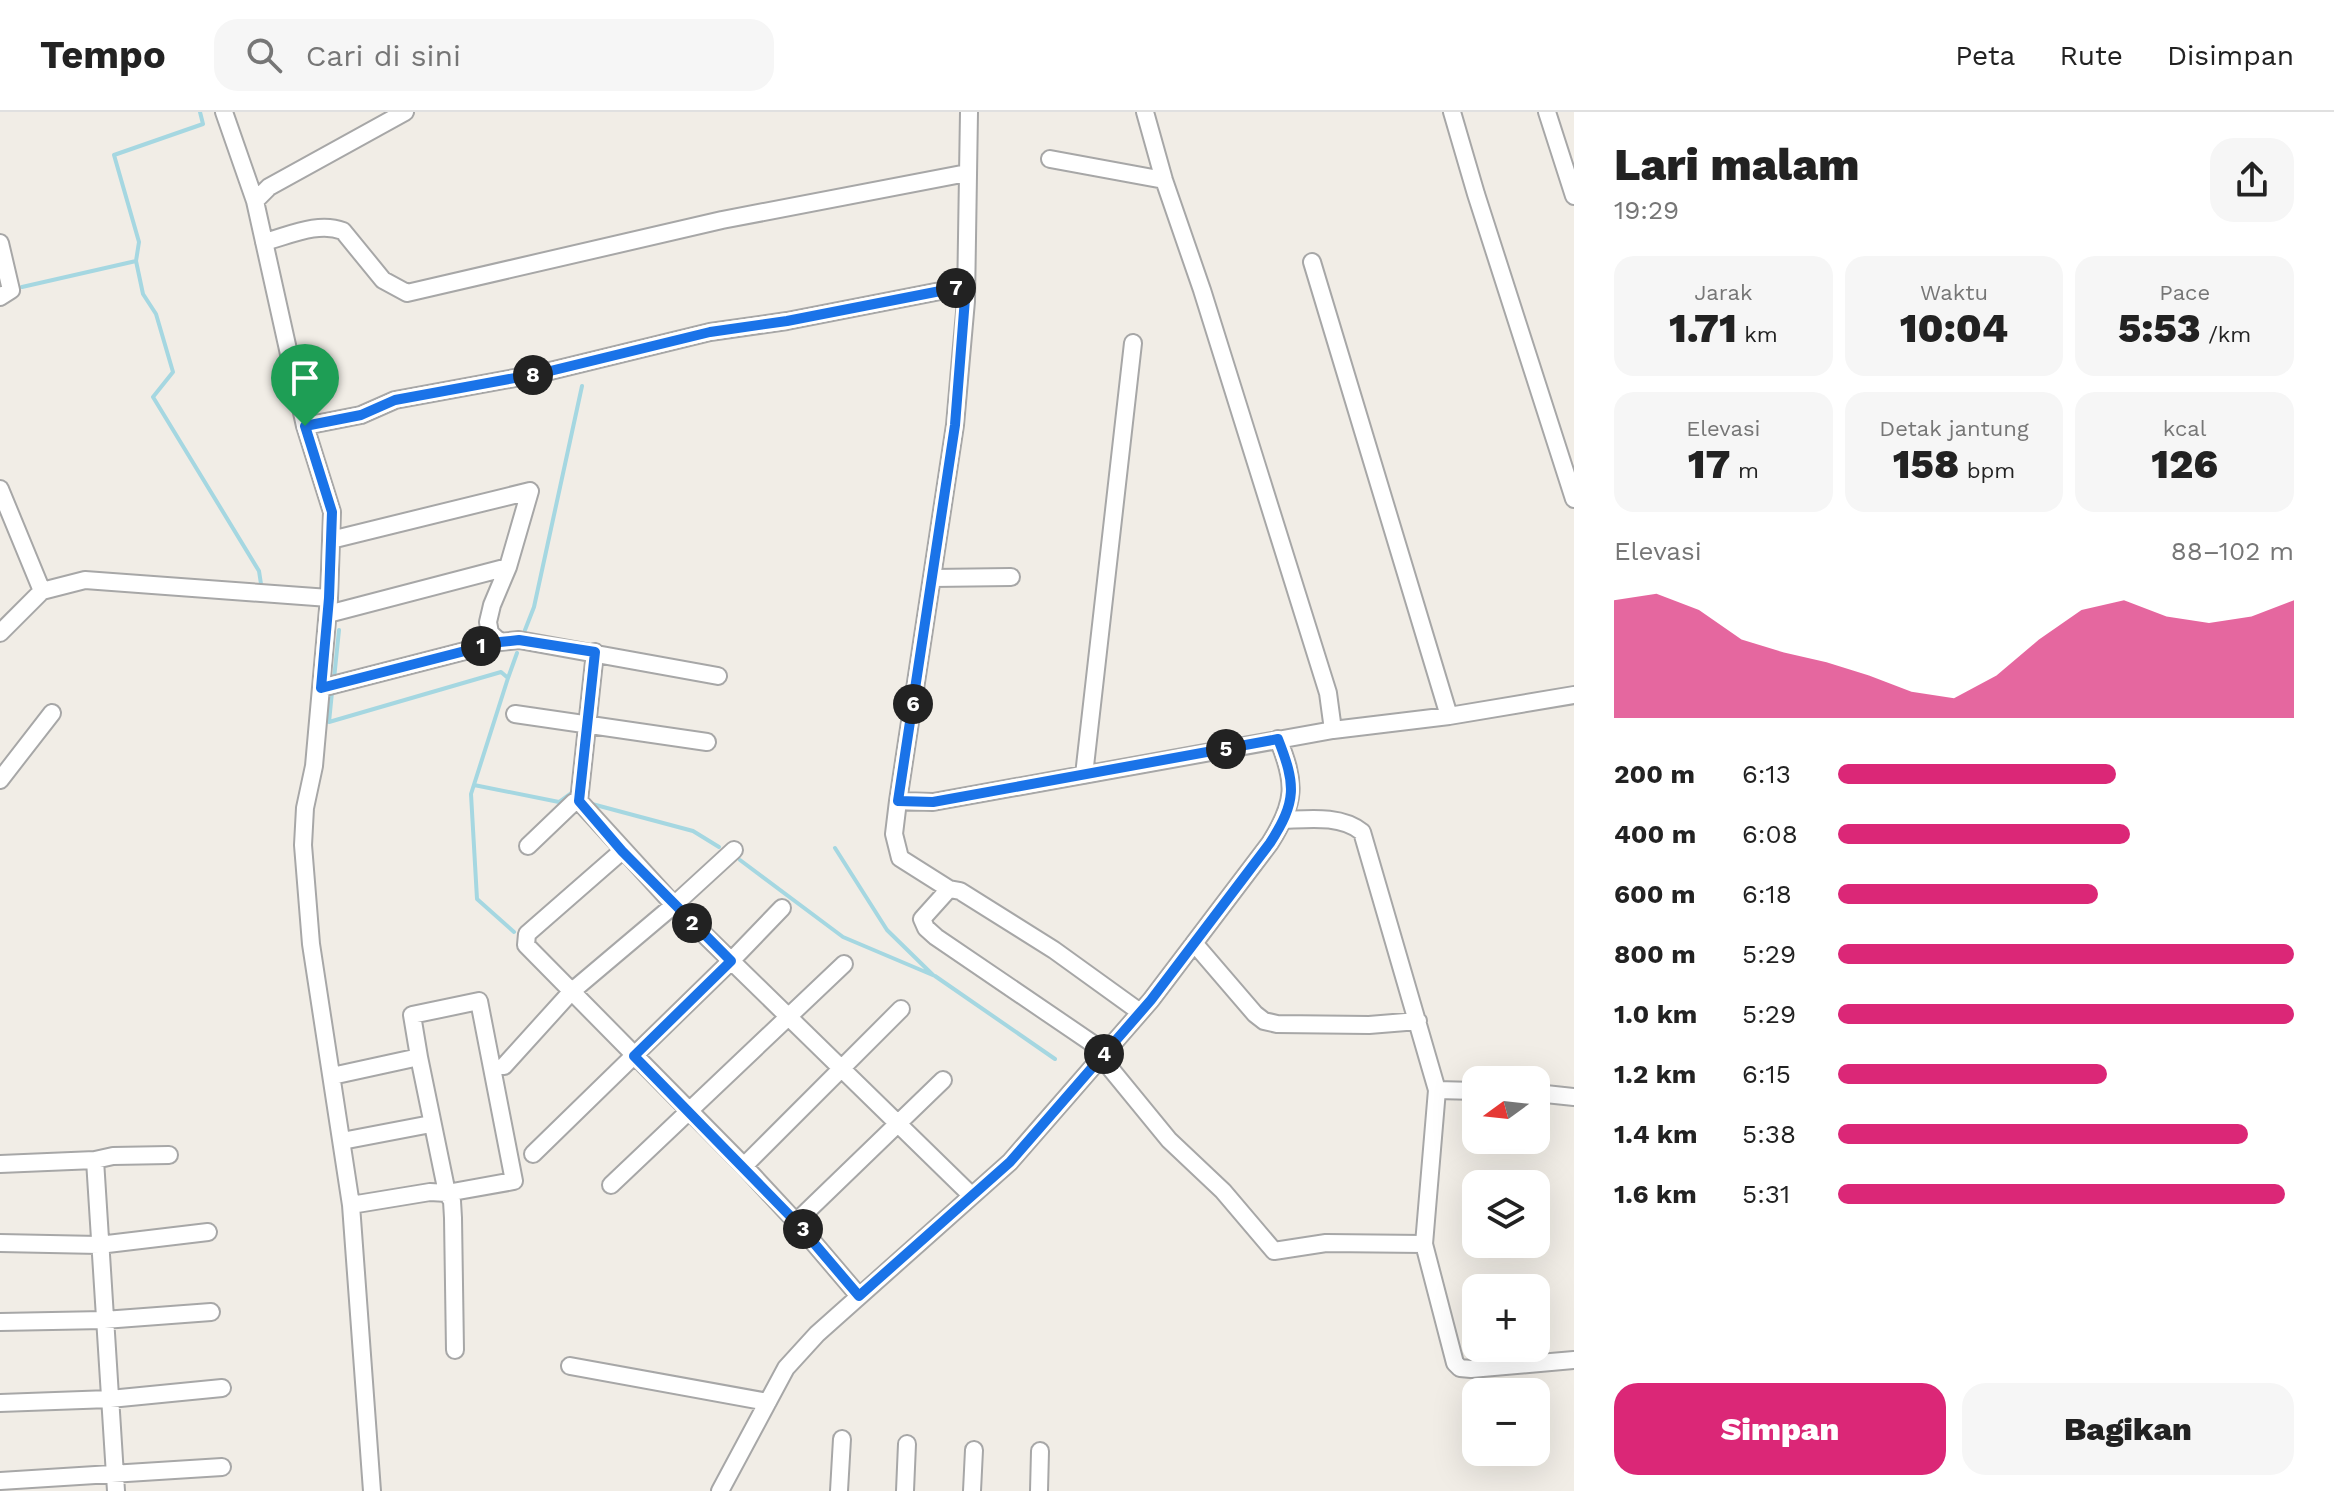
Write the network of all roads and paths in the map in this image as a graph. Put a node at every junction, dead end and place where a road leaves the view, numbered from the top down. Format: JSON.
{"nodes":[{"id":1,"x":224,"y":112,"type":"edge"},
{"id":2,"x":405,"y":112,"type":"edge"},
{"id":3,"x":969,"y":112,"type":"edge"},
{"id":4,"x":1166,"y":112,"type":"edge"},
{"id":5,"x":1452,"y":112,"type":"edge"},
{"id":6,"x":1547,"y":112,"type":"edge"},
{"id":7,"x":1146,"y":115,"type":"edge"},
{"id":8,"x":1566,"y":147,"type":"edge"},
{"id":9,"x":1050,"y":159,"type":"dead end"},
{"id":10,"x":967,"y":173,"type":"junction"},
{"id":11,"x":1164,"y":180,"type":"junction"},
{"id":12,"x":1574,"y":196,"type":"edge"},
{"id":13,"x":255,"y":201,"type":"junction"},
{"id":14,"x":264,"y":242,"type":"junction"},
{"id":15,"x":0,"y":243,"type":"edge"},
{"id":16,"x":1312,"y":262,"type":"dead end"},
{"id":17,"x":966,"y":286,"type":"junction"},
{"id":18,"x":0,"y":297,"type":"edge"},
{"id":19,"x":1133,"y":343,"type":"dead end"},
{"id":20,"x":305,"y":426,"type":"junction"},
{"id":21,"x":0,"y":489,"type":"edge"},
{"id":22,"x":1574,"y":499,"type":"edge"},
{"id":23,"x":331,"y":540,"type":"junction"},
{"id":24,"x":508,"y":567,"type":"junction"},
{"id":25,"x":1011,"y":577,"type":"dead end"},
{"id":26,"x":933,"y":578,"type":"junction"},
{"id":27,"x":42,"y":591,"type":"junction"},
{"id":28,"x":329,"y":606,"type":"junction"},
{"id":29,"x":0,"y":633,"type":"edge"},
{"id":30,"x":500,"y":642,"type":"junction"},
{"id":31,"x":595,"y":652,"type":"junction"},
{"id":32,"x":718,"y":676,"type":"dead end"},
{"id":33,"x":321,"y":688,"type":"junction"},
{"id":34,"x":1574,"y":695,"type":"edge"},
{"id":35,"x":52,"y":713,"type":"dead end"},
{"id":36,"x":515,"y":714,"type":"dead end"},
{"id":37,"x":1449,"y":716,"type":"junction"},
{"id":38,"x":586,"y":725,"type":"junction"},
{"id":39,"x":1333,"y":730,"type":"junction"},
{"id":40,"x":1278,"y":739,"type":"junction"},
{"id":41,"x":707,"y":742,"type":"dead end"},
{"id":42,"x":1084,"y":775,"type":"junction"},
{"id":43,"x":0,"y":780,"type":"edge"},
{"id":44,"x":579,"y":801,"type":"junction"},
{"id":45,"x":898,"y":801,"type":"junction"},
{"id":46,"x":1285,"y":820,"type":"junction"},
{"id":47,"x":528,"y":846,"type":"dead end"},
{"id":48,"x":734,"y":850,"type":"dead end"},
{"id":49,"x":622,"y":851,"type":"junction"},
{"id":50,"x":949,"y":889,"type":"junction"},
{"id":51,"x":674,"y":905,"type":"junction"},
{"id":52,"x":782,"y":908,"type":"dead end"},
{"id":53,"x":1194,"y":943,"type":"junction"},
{"id":54,"x":731,"y":961,"type":"junction"},
{"id":55,"x":844,"y":964,"type":"dead end"},
{"id":56,"x":571,"y":992,"type":"junction"},
{"id":57,"x":901,"y":1009,"type":"dead end"},
{"id":58,"x":1140,"y":1012,"type":"junction"},
{"id":59,"x":789,"y":1017,"type":"junction"},
{"id":60,"x":1418,"y":1021,"type":"junction"},
{"id":61,"x":1103,"y":1055,"type":"junction"},
{"id":62,"x":634,"y":1056,"type":"junction"},
{"id":63,"x":419,"y":1057,"type":"junction"},
{"id":64,"x":504,"y":1066,"type":"dead end"},
{"id":65,"x":843,"y":1070,"type":"junction"},
{"id":66,"x":332,"y":1076,"type":"junction"},
{"id":67,"x":943,"y":1080,"type":"dead end"},
{"id":68,"x":1437,"y":1090,"type":"junction"},
{"id":69,"x":1462,"y":1091,"type":"edge"},
{"id":70,"x":1550,"y":1094,"type":"edge"},
{"id":71,"x":1574,"y":1097,"type":"edge"},
{"id":72,"x":688,"y":1110,"type":"junction"},
{"id":73,"x":431,"y":1124,"type":"junction"},
{"id":74,"x":898,"y":1124,"type":"junction"},
{"id":75,"x":342,"y":1141,"type":"junction"},
{"id":76,"x":533,"y":1154,"type":"dead end"},
{"id":77,"x":169,"y":1155,"type":"dead end"},
{"id":78,"x":95,"y":1160,"type":"junction"},
{"id":79,"x":0,"y":1164,"type":"edge"},
{"id":80,"x":744,"y":1166,"type":"junction"},
{"id":81,"x":611,"y":1185,"type":"dead end"},
{"id":82,"x":447,"y":1193,"type":"junction"},
{"id":83,"x":972,"y":1196,"type":"junction"},
{"id":84,"x":351,"y":1205,"type":"junction"},
{"id":85,"x":796,"y":1222,"type":"junction"},
{"id":86,"x":208,"y":1232,"type":"dead end"},
{"id":87,"x":0,"y":1243,"type":"edge"},
{"id":88,"x":1424,"y":1244,"type":"junction"},
{"id":89,"x":99,"y":1245,"type":"junction"},
{"id":90,"x":859,"y":1296,"type":"junction"},
{"id":91,"x":211,"y":1312,"type":"dead end"},
{"id":92,"x":104,"y":1320,"type":"junction"},
{"id":93,"x":0,"y":1322,"type":"edge"},
{"id":94,"x":455,"y":1350,"type":"dead end"},
{"id":95,"x":1574,"y":1360,"type":"edge"},
{"id":96,"x":570,"y":1366,"type":"dead end"},
{"id":97,"x":222,"y":1388,"type":"dead end"},
{"id":98,"x":110,"y":1399,"type":"junction"},
{"id":99,"x":768,"y":1402,"type":"junction"},
{"id":100,"x":0,"y":1403,"type":"edge"},
{"id":101,"x":842,"y":1439,"type":"dead end"},
{"id":102,"x":907,"y":1444,"type":"dead end"},
{"id":103,"x":974,"y":1450,"type":"dead end"},
{"id":104,"x":1040,"y":1451,"type":"dead end"},
{"id":105,"x":222,"y":1467,"type":"dead end"},
{"id":106,"x":0,"y":1481,"type":"edge"},
{"id":107,"x":115,"y":1483,"type":"edge"},
{"id":108,"x":372,"y":1491,"type":"edge"},
{"id":109,"x":720,"y":1491,"type":"edge"},
{"id":110,"x":839,"y":1491,"type":"edge"},
{"id":111,"x":905,"y":1491,"type":"edge"},
{"id":112,"x":972,"y":1491,"type":"edge"},
{"id":113,"x":1039,"y":1491,"type":"edge"}],
"edges":[{"from":1,"to":13,"type":"street"},
{"from":2,"to":13,"type":"street"},
{"from":3,"to":10,"type":"street"},
{"from":4,"to":7,"type":"street"},
{"from":5,"to":22,"type":"street"},
{"from":6,"to":8,"type":"street"},
{"from":7,"to":11,"type":"street"},
{"from":8,"to":12,"type":"street"},
{"from":9,"to":11,"type":"street"},
{"from":10,"to":14,"type":"street"},
{"from":10,"to":17,"type":"street"},
{"from":11,"to":39,"type":"street"},
{"from":13,"to":14,"type":"street"},
{"from":14,"to":20,"type":"street"},
{"from":15,"to":18,"type":"street"},
{"from":16,"to":37,"type":"street"},
{"from":17,"to":20,"type":"street"},
{"from":17,"to":26,"type":"street"},
{"from":19,"to":42,"type":"street"},
{"from":20,"to":23,"type":"street"},
{"from":21,"to":27,"type":"street"},
{"from":23,"to":24,"type":"street"},
{"from":23,"to":28,"type":"street"},
{"from":24,"to":28,"type":"street"},
{"from":24,"to":30,"type":"street"},
{"from":25,"to":26,"type":"street"},
{"from":26,"to":45,"type":"street"},
{"from":27,"to":28,"type":"street"},
{"from":27,"to":29,"type":"street"},
{"from":28,"to":33,"type":"street"},
{"from":30,"to":31,"type":"street"},
{"from":30,"to":33,"type":"street"},
{"from":31,"to":32,"type":"street"},
{"from":31,"to":38,"type":"street"},
{"from":33,"to":66,"type":"street"},
{"from":34,"to":37,"type":"street"},
{"from":35,"to":43,"type":"street"},
{"from":36,"to":38,"type":"street"},
{"from":37,"to":39,"type":"street"},
{"from":38,"to":41,"type":"street"},
{"from":38,"to":44,"type":"street"},
{"from":39,"to":40,"type":"street"},
{"from":40,"to":42,"type":"street"},
{"from":40,"to":46,"type":"street"},
{"from":42,"to":45,"type":"street"},
{"from":44,"to":47,"type":"street"},
{"from":44,"to":49,"type":"street"},
{"from":45,"to":50,"type":"street"},
{"from":46,"to":53,"type":"street"},
{"from":46,"to":60,"type":"street"},
{"from":48,"to":51,"type":"street"},
{"from":49,"to":51,"type":"street"},
{"from":49,"to":56,"type":"street"},
{"from":50,"to":58,"type":"street"},
{"from":50,"to":61,"type":"street"},
{"from":51,"to":54,"type":"street"},
{"from":51,"to":56,"type":"street"},
{"from":52,"to":54,"type":"street"},
{"from":53,"to":58,"type":"street"},
{"from":53,"to":60,"type":"street"},
{"from":54,"to":59,"type":"street"},
{"from":54,"to":62,"type":"street"},
{"from":55,"to":59,"type":"street"},
{"from":56,"to":62,"type":"street"},
{"from":56,"to":64,"type":"street"},
{"from":57,"to":65,"type":"street"},
{"from":58,"to":61,"type":"street"},
{"from":59,"to":65,"type":"street"},
{"from":59,"to":72,"type":"street"},
{"from":60,"to":68,"type":"street"},
{"from":61,"to":83,"type":"street"},
{"from":61,"to":88,"type":"street"},
{"from":62,"to":72,"type":"street"},
{"from":62,"to":76,"type":"street"},
{"from":63,"to":66,"type":"street"},
{"from":63,"to":73,"type":"street"},
{"from":63,"to":82,"type":"street"},
{"from":65,"to":74,"type":"street"},
{"from":65,"to":80,"type":"street"},
{"from":66,"to":75,"type":"street"},
{"from":67,"to":74,"type":"street"},
{"from":68,"to":69,"type":"street"},
{"from":68,"to":88,"type":"street"},
{"from":70,"to":71,"type":"street"},
{"from":72,"to":80,"type":"street"},
{"from":72,"to":81,"type":"street"},
{"from":73,"to":75,"type":"street"},
{"from":73,"to":82,"type":"street"},
{"from":74,"to":83,"type":"street"},
{"from":74,"to":85,"type":"street"},
{"from":75,"to":84,"type":"street"},
{"from":77,"to":78,"type":"street"},
{"from":78,"to":79,"type":"street"},
{"from":78,"to":89,"type":"street"},
{"from":80,"to":85,"type":"street"},
{"from":82,"to":84,"type":"street"},
{"from":82,"to":94,"type":"street"},
{"from":83,"to":90,"type":"street"},
{"from":84,"to":108,"type":"street"},
{"from":85,"to":90,"type":"street"},
{"from":86,"to":89,"type":"street"},
{"from":87,"to":89,"type":"street"},
{"from":88,"to":95,"type":"street"},
{"from":89,"to":92,"type":"street"},
{"from":90,"to":99,"type":"street"},
{"from":91,"to":92,"type":"street"},
{"from":92,"to":93,"type":"street"},
{"from":92,"to":98,"type":"street"},
{"from":96,"to":99,"type":"street"},
{"from":97,"to":98,"type":"street"},
{"from":98,"to":100,"type":"street"},
{"from":98,"to":107,"type":"street"},
{"from":99,"to":109,"type":"street"},
{"from":101,"to":110,"type":"street"},
{"from":102,"to":111,"type":"street"},
{"from":103,"to":112,"type":"street"},
{"from":104,"to":113,"type":"street"},
{"from":105,"to":107,"type":"street"},
{"from":106,"to":107,"type":"street"}]}
